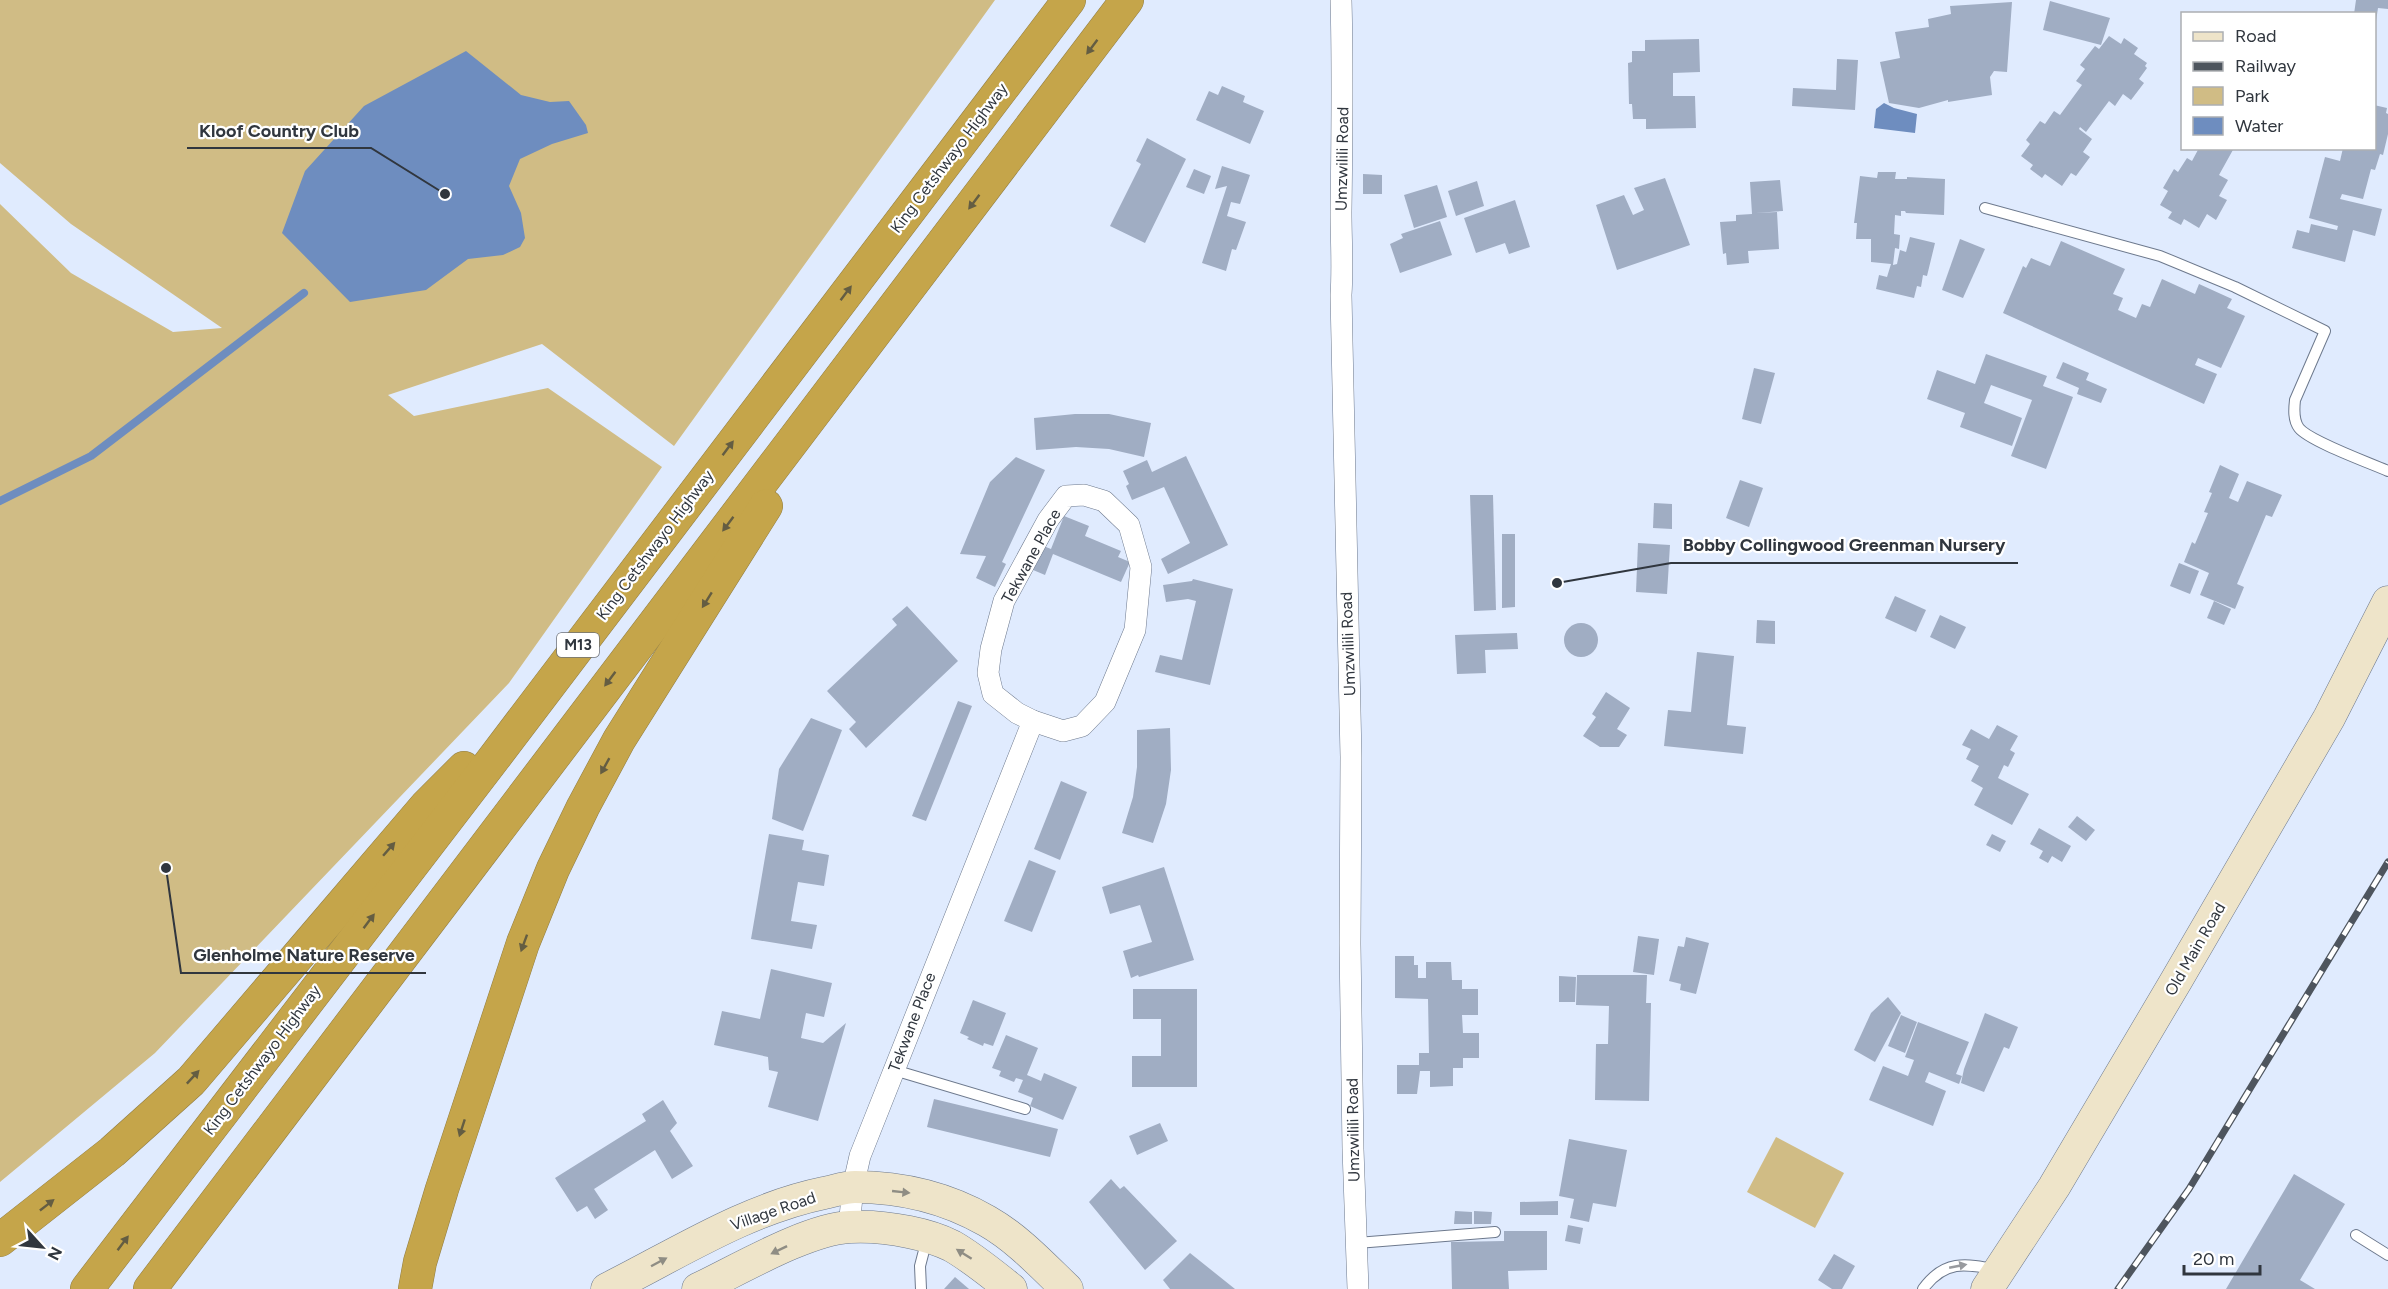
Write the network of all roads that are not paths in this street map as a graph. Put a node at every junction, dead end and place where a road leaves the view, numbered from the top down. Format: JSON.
{"nodes":[{"id":1,"x":1069,"y":0,"type":"edge"},
{"id":2,"x":1127,"y":0,"type":"edge"},
{"id":3,"x":1341,"y":0,"type":"edge"},
{"id":4,"x":1985,"y":208,"type":"dead end"},
{"id":5,"x":884,"y":319,"type":"junction"},
{"id":6,"x":2388,"y":471,"type":"edge"},
{"id":7,"x":2388,"y":602,"type":"edge"},
{"id":8,"x":549,"y":683,"type":"junction"},
{"id":9,"x":1033,"y":721,"type":"junction"},
{"id":10,"x":894,"y":1070,"type":"junction"},
{"id":11,"x":1025,"y":1109,"type":"dead end"},
{"id":12,"x":853,"y":1187,"type":"junction"},
{"id":13,"x":849,"y":1227,"type":"junction"},
{"id":14,"x":1495,"y":1232,"type":"dead end"},
{"id":15,"x":2356,"y":1235,"type":"dead end"},
{"id":16,"x":928,"y":1236,"type":"junction"},
{"id":17,"x":0,"y":1240,"type":"edge"},
{"id":18,"x":1357,"y":1243,"type":"junction"},
{"id":19,"x":2388,"y":1255,"type":"edge"},
{"id":20,"x":1994,"y":1280,"type":"edge"},
{"id":21,"x":87,"y":1289,"type":"edge"},
{"id":22,"x":150,"y":1289,"type":"edge"},
{"id":23,"x":415,"y":1289,"type":"edge"},
{"id":24,"x":607,"y":1289,"type":"edge"},
{"id":25,"x":699,"y":1289,"type":"edge"},
{"id":26,"x":921,"y":1289,"type":"edge"},
{"id":27,"x":1011,"y":1289,"type":"edge"},
{"id":28,"x":1067,"y":1289,"type":"edge"},
{"id":29,"x":1358,"y":1289,"type":"edge"},
{"id":30,"x":1923,"y":1289,"type":"edge"}],
"edges":[{"from":8,"to":1,"type":"highway","name":"King Cetshwayo Highway","number":"M13","one_way":true},
{"from":2,"to":5,"type":"highway","number":"M13","one_way":true},
{"from":3,"to":18,"type":"street","name":"Umzwilili Road"},
{"from":4,"to":6,"type":"lane"},
{"from":5,"to":22,"type":"highway","number":"M13","one_way":true},
{"from":5,"to":23,"type":"highway","one_way":true},
{"from":7,"to":20,"type":"street","name":"Old Main Road"},
{"from":17,"to":8,"type":"highway","one_way":true},
{"from":21,"to":8,"type":"highway","name":"King Cetshwayo Highway","number":"M13","one_way":true},
{"from":9,"to":9,"type":"street","name":"Tekwane Place"},
{"from":9,"to":10,"type":"street","name":"Tekwane Place"},
{"from":10,"to":11,"type":"lane"},
{"from":10,"to":12,"type":"street","name":"Tekwane Place"},
{"from":12,"to":13,"type":"street","name":"Tekwane Place"},
{"from":24,"to":12,"type":"street","name":"Village Road","one_way":true},
{"from":12,"to":28,"type":"street","name":"Village Road","one_way":true},
{"from":13,"to":16,"type":"street"},
{"from":13,"to":25,"type":"street","one_way":true},
{"from":14,"to":18,"type":"lane"},
{"from":15,"to":19,"type":"lane"},
{"from":16,"to":26,"type":"lane"},
{"from":27,"to":16,"type":"street","one_way":true},
{"from":18,"to":29,"type":"street","name":"Umzwilili Road"},
{"from":30,"to":20,"type":"lane","one_way":true}]}
